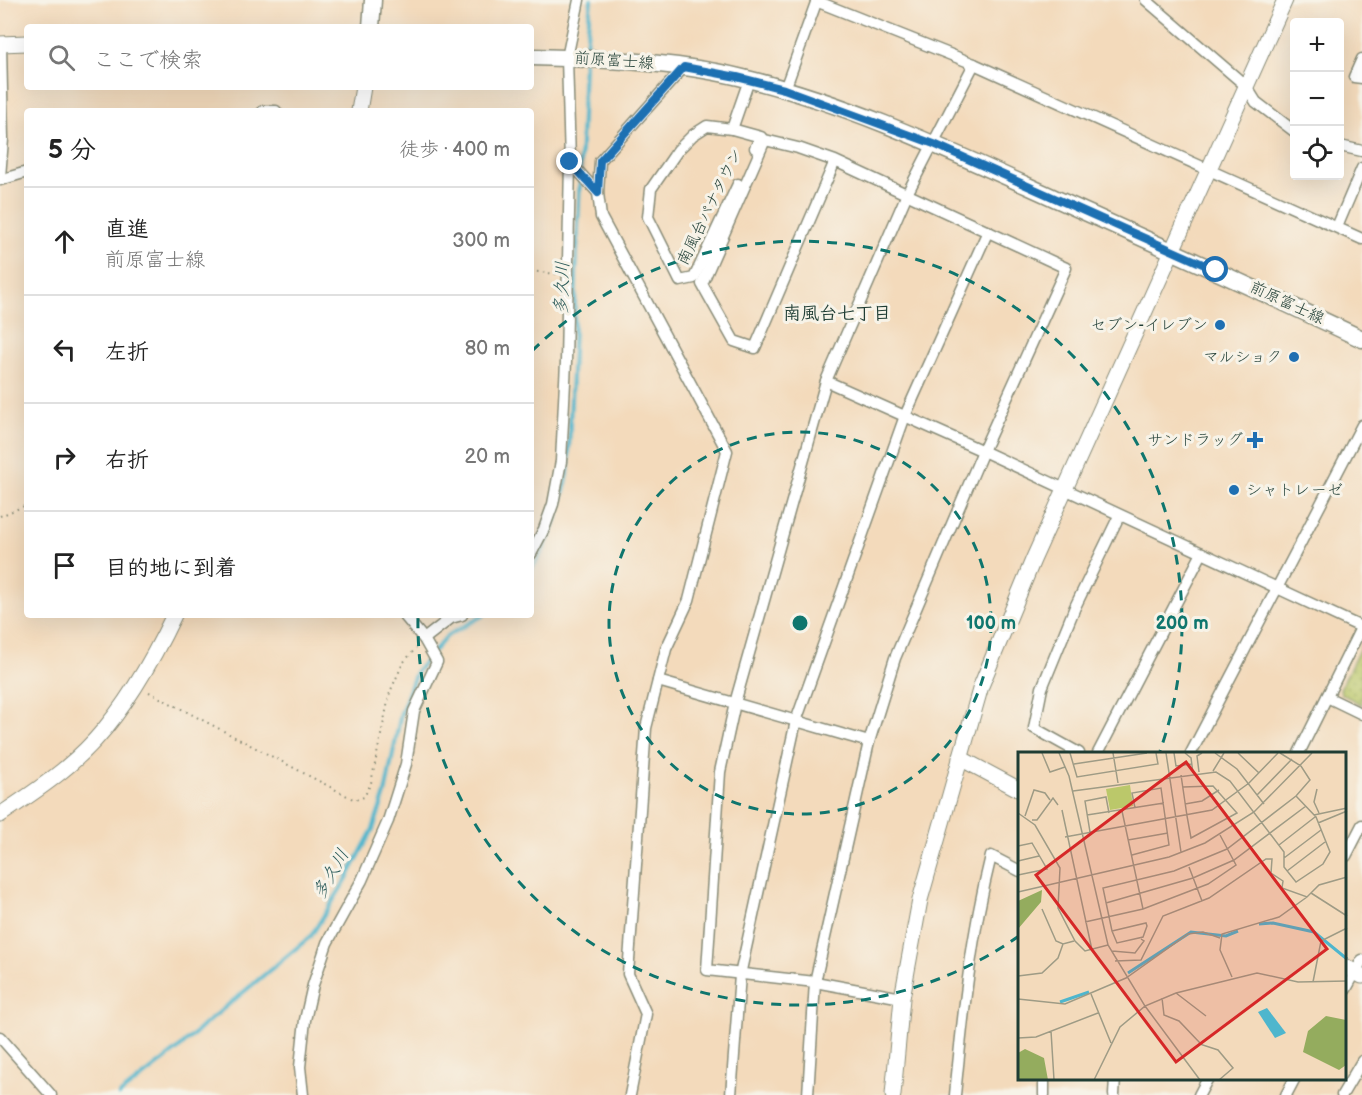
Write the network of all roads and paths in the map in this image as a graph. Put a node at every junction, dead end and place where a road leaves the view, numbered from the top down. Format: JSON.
{"nodes":[{"id":1,"x":373,"y":0,"type":"edge"},
{"id":2,"x":579,"y":0,"type":"edge"},
{"id":3,"x":1146,"y":0,"type":"edge"},
{"id":4,"x":1285,"y":0,"type":"edge"},
{"id":5,"x":817,"y":1,"type":"edge"},
{"id":6,"x":371,"y":24,"type":"edge"},
{"id":7,"x":24,"y":43,"type":"edge"},
{"id":8,"x":1,"y":44,"type":"edge"},
{"id":9,"x":534,"y":57,"type":"edge"},
{"id":10,"x":567,"y":58,"type":"junction"},
{"id":11,"x":1362,"y":59,"type":"edge"},
{"id":12,"x":974,"y":64,"type":"junction"},
{"id":13,"x":684,"y":67,"type":"junction"},
{"id":14,"x":1362,"y":78,"type":"edge"},
{"id":15,"x":749,"y":80,"type":"junction"},
{"id":16,"x":1246,"y":86,"type":"junction"},
{"id":17,"x":784,"y":89,"type":"junction"},
{"id":18,"x":362,"y":90,"type":"edge"},
{"id":19,"x":360,"y":108,"type":"edge"},
{"id":20,"x":1290,"y":128,"type":"edge"},
{"id":21,"x":732,"y":129,"type":"junction"},
{"id":22,"x":934,"y":144,"type":"junction"},
{"id":23,"x":1344,"y":147,"type":"edge"},
{"id":24,"x":1362,"y":151,"type":"edge"},
{"id":25,"x":835,"y":161,"type":"junction"},
{"id":26,"x":574,"y":166,"type":"junction"},
{"id":27,"x":1362,"y":168,"type":"edge"},
{"id":28,"x":1209,"y":169,"type":"junction"},
{"id":29,"x":24,"y":173,"type":"edge"},
{"id":30,"x":0,"y":178,"type":"edge"},
{"id":31,"x":598,"y":193,"type":"junction"},
{"id":32,"x":907,"y":194,"type":"junction"},
{"id":33,"x":1337,"y":227,"type":"junction"},
{"id":34,"x":988,"y":231,"type":"junction"},
{"id":35,"x":1362,"y":239,"type":"edge"},
{"id":36,"x":1172,"y":251,"type":"junction"},
{"id":37,"x":534,"y":271,"type":"edge"},
{"id":38,"x":568,"y":275,"type":"junction"},
{"id":39,"x":1362,"y":339,"type":"edge"},
{"id":40,"x":826,"y":381,"type":"junction"},
{"id":41,"x":905,"y":416,"type":"junction"},
{"id":42,"x":1362,"y":425,"type":"edge"},
{"id":43,"x":983,"y":451,"type":"junction"},
{"id":44,"x":1064,"y":490,"type":"junction"},
{"id":45,"x":24,"y":506,"type":"edge"},
{"id":46,"x":0,"y":516,"type":"edge"},
{"id":47,"x":1119,"y":516,"type":"junction"},
{"id":48,"x":534,"y":548,"type":"edge"},
{"id":49,"x":1202,"y":553,"type":"junction"},
{"id":50,"x":1278,"y":587,"type":"junction"},
{"id":51,"x":172,"y":618,"type":"edge"},
{"id":52,"x":406,"y":618,"type":"edge"},
{"id":53,"x":451,"y":618,"type":"edge"},
{"id":54,"x":1362,"y":626,"type":"edge"},
{"id":55,"x":426,"y":643,"type":"junction"},
{"id":56,"x":658,"y":681,"type":"junction"},
{"id":57,"x":136,"y":684,"type":"junction"},
{"id":58,"x":1328,"y":697,"type":"junction"},
{"id":59,"x":735,"y":703,"type":"junction"},
{"id":60,"x":1362,"y":714,"type":"edge"},
{"id":61,"x":796,"y":721,"type":"junction"},
{"id":62,"x":869,"y":742,"type":"junction"},
{"id":63,"x":1077,"y":752,"type":"edge"},
{"id":64,"x":1099,"y":752,"type":"edge"},
{"id":65,"x":1192,"y":752,"type":"edge"},
{"id":66,"x":1300,"y":752,"type":"edge"},
{"id":67,"x":960,"y":758,"type":"junction"},
{"id":68,"x":1018,"y":789,"type":"edge"},
{"id":69,"x":0,"y":814,"type":"edge"},
{"id":70,"x":1362,"y":825,"type":"edge"},
{"id":71,"x":1347,"y":854,"type":"edge"},
{"id":72,"x":1018,"y":870,"type":"edge"},
{"id":73,"x":1356,"y":968,"type":"edge"},
{"id":74,"x":740,"y":975,"type":"junction"},
{"id":75,"x":816,"y":982,"type":"junction"},
{"id":76,"x":1347,"y":987,"type":"edge"},
{"id":77,"x":902,"y":998,"type":"junction"},
{"id":78,"x":0,"y":1037,"type":"edge"},
{"id":79,"x":1362,"y":1061,"type":"edge"},
{"id":80,"x":1115,"y":1080,"type":"edge"},
{"id":81,"x":1207,"y":1080,"type":"edge"},
{"id":82,"x":51,"y":1095,"type":"edge"},
{"id":83,"x":303,"y":1095,"type":"edge"},
{"id":84,"x":630,"y":1095,"type":"edge"},
{"id":85,"x":731,"y":1095,"type":"edge"},
{"id":86,"x":808,"y":1095,"type":"edge"},
{"id":87,"x":893,"y":1095,"type":"edge"},
{"id":88,"x":955,"y":1095,"type":"edge"},
{"id":89,"x":1114,"y":1095,"type":"edge"},
{"id":90,"x":1199,"y":1095,"type":"edge"},
{"id":91,"x":1342,"y":1095,"type":"edge"}],
"edges":[{"from":1,"to":6,"type":"main road"},
{"from":2,"to":10,"type":"street"},
{"from":3,"to":16,"type":"street"},
{"from":4,"to":16,"type":"street"},
{"from":5,"to":12,"type":"street"},
{"from":5,"to":17,"type":"street"},
{"from":7,"to":8,"type":"street"},
{"from":8,"to":30,"type":"street"},
{"from":9,"to":10,"type":"main road","name":"前原富士線"},
{"from":10,"to":13,"type":"main road","name":"前原富士線"},
{"from":10,"to":26,"type":"street"},
{"from":11,"to":14,"type":"street"},
{"from":12,"to":22,"type":"street"},
{"from":12,"to":28,"type":"street"},
{"from":13,"to":15,"type":"main road","name":"前原富士線"},
{"from":13,"to":31,"type":"street"},
{"from":15,"to":17,"type":"main road","name":"前原富士線"},
{"from":15,"to":21,"type":"street","name":"南風台パナタウン"},
{"from":16,"to":20,"type":"street"},
{"from":16,"to":28,"type":"street"},
{"from":17,"to":22,"type":"main road","name":"前原富士線"},
{"from":18,"to":19,"type":"street"},
{"from":21,"to":21,"type":"street","name":"南風台パナタウン"},
{"from":22,"to":32,"type":"street"},
{"from":22,"to":36,"type":"main road","name":"前原富士線"},
{"from":23,"to":24,"type":"street"},
{"from":25,"to":25,"type":"street"},
{"from":25,"to":32,"type":"street"},
{"from":26,"to":31,"type":"street"},
{"from":26,"to":38,"type":"street"},
{"from":27,"to":33,"type":"street"},
{"from":28,"to":33,"type":"street"},
{"from":28,"to":36,"type":"street"},
{"from":29,"to":30,"type":"street"},
{"from":31,"to":56,"type":"street"},
{"from":32,"to":34,"type":"street"},
{"from":32,"to":40,"type":"street"},
{"from":33,"to":35,"type":"street"},
{"from":34,"to":41,"type":"street"},
{"from":34,"to":43,"type":"street"},
{"from":36,"to":39,"type":"main road","name":"前原富士線"},
{"from":36,"to":44,"type":"street"},
{"from":37,"to":38,"type":"path"},
{"from":38,"to":48,"type":"street"},
{"from":40,"to":41,"type":"street"},
{"from":40,"to":59,"type":"street"},
{"from":41,"to":43,"type":"street"},
{"from":41,"to":61,"type":"street"},
{"from":42,"to":50,"type":"street"},
{"from":43,"to":44,"type":"street"},
{"from":43,"to":62,"type":"street"},
{"from":44,"to":47,"type":"street"},
{"from":44,"to":67,"type":"street"},
{"from":45,"to":46,"type":"path"},
{"from":47,"to":49,"type":"street"},
{"from":47,"to":63,"type":"street"},
{"from":49,"to":50,"type":"street"},
{"from":49,"to":64,"type":"street"},
{"from":50,"to":54,"type":"street"},
{"from":50,"to":65,"type":"street"},
{"from":51,"to":57,"type":"street"},
{"from":52,"to":55,"type":"street"},
{"from":53,"to":55,"type":"street"},
{"from":54,"to":58,"type":"street"},
{"from":55,"to":57,"type":"path"},
{"from":55,"to":83,"type":"street"},
{"from":56,"to":59,"type":"street"},
{"from":56,"to":84,"type":"street"},
{"from":57,"to":69,"type":"street"},
{"from":58,"to":60,"type":"street"},
{"from":58,"to":66,"type":"street"},
{"from":59,"to":61,"type":"street"},
{"from":59,"to":74,"type":"street"},
{"from":61,"to":62,"type":"street"},
{"from":61,"to":74,"type":"street"},
{"from":62,"to":75,"type":"street"},
{"from":67,"to":68,"type":"street"},
{"from":67,"to":77,"type":"street"},
{"from":70,"to":71,"type":"street"},
{"from":72,"to":88,"type":"street"},
{"from":73,"to":76,"type":"street"},
{"from":74,"to":75,"type":"street"},
{"from":74,"to":85,"type":"street"},
{"from":75,"to":77,"type":"street"},
{"from":75,"to":86,"type":"street"},
{"from":77,"to":87,"type":"street"},
{"from":78,"to":82,"type":"street"},
{"from":79,"to":91,"type":"street"},
{"from":80,"to":89,"type":"street"},
{"from":81,"to":90,"type":"street"}]}
